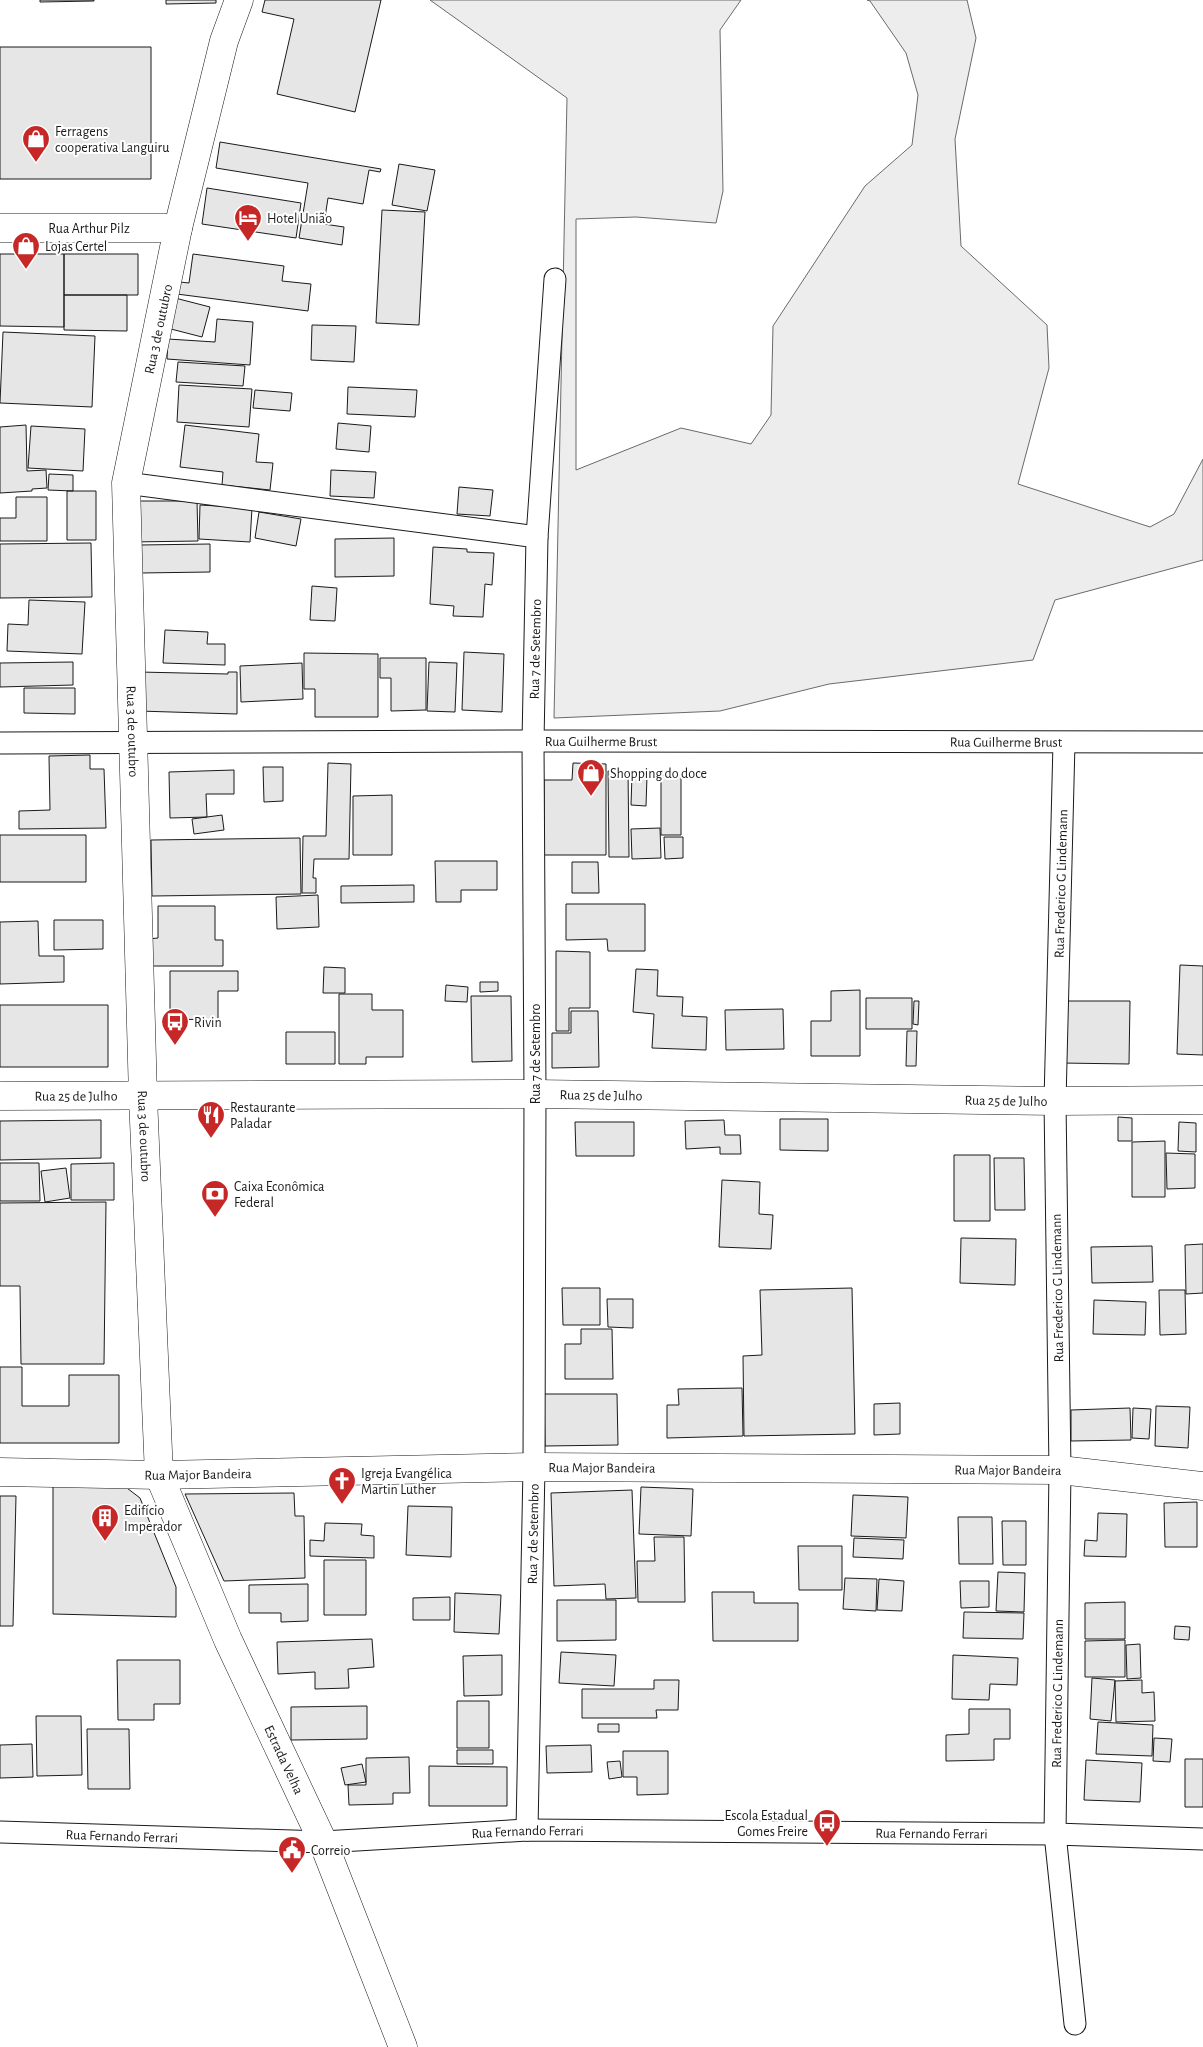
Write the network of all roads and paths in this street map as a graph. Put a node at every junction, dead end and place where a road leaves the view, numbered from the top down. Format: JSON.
{"nodes":[{"id":1,"x":239,"y":0,"type":"edge"},
{"id":2,"x":0,"y":228,"type":"edge"},
{"id":3,"x":178,"y":228,"type":"junction"},
{"id":4,"x":555,"y":279,"type":"dead end"},
{"id":5,"x":126,"y":483,"type":"junction"},
{"id":6,"x":537,"y":536,"type":"junction"},
{"id":7,"x":533,"y":741,"type":"junction"},
{"id":8,"x":134,"y":742,"type":"junction"},
{"id":9,"x":1203,"y":742,"type":"edge"},
{"id":10,"x":0,"y":743,"type":"edge"},
{"id":11,"x":1064,"y":743,"type":"junction"},
{"id":12,"x":535,"y":1094,"type":"junction"},
{"id":13,"x":0,"y":1096,"type":"edge"},
{"id":14,"x":144,"y":1097,"type":"junction"},
{"id":15,"x":1203,"y":1100,"type":"edge"},
{"id":16,"x":1055,"y":1101,"type":"junction"},
{"id":17,"x":534,"y":1467,"type":"junction"},
{"id":18,"x":1060,"y":1470,"type":"junction"},
{"id":19,"x":0,"y":1472,"type":"edge"},
{"id":20,"x":159,"y":1475,"type":"junction"},
{"id":21,"x":1203,"y":1486,"type":"edge"},
{"id":22,"x":527,"y":1830,"type":"junction"},
{"id":23,"x":0,"y":1832,"type":"edge"},
{"id":24,"x":1055,"y":1834,"type":"junction"},
{"id":25,"x":1203,"y":1839,"type":"edge"},
{"id":26,"x":323,"y":1842,"type":"junction"},
{"id":27,"x":1075,"y":2024,"type":"dead end"},
{"id":28,"x":402,"y":2047,"type":"edge"}],
"edges":[{"from":1,"to":3,"type":"main road","name":"Rua 3 de outubro"},
{"from":2,"to":3,"type":"main road","name":"Rua Arthur Pilz"},
{"from":3,"to":5,"type":"main road","name":"Rua 3 de outubro"},
{"from":4,"to":6,"type":"street","name":"Rua 7 de Setembro"},
{"from":5,"to":6,"type":"street"},
{"from":5,"to":8,"type":"main road","name":"Rua 3 de outubro"},
{"from":6,"to":7,"type":"street","name":"Rua 7 de Setembro"},
{"from":7,"to":8,"type":"street","name":"Rua Guilherme Brust"},
{"from":7,"to":11,"type":"street","name":"Rua Guilherme Brust"},
{"from":7,"to":12,"type":"street","name":"Rua 7 de Setembro"},
{"from":8,"to":10,"type":"street","name":"Rua Guilherme Brust"},
{"from":8,"to":14,"type":"main road","name":"Rua 3 de outubro"},
{"from":9,"to":11,"type":"street","name":"Rua Guilherme Brust"},
{"from":11,"to":16,"type":"street","name":"Rua Frederico G Lindemann"},
{"from":12,"to":14,"type":"main road","name":"Rua 25 de Julho"},
{"from":12,"to":16,"type":"main road","name":"Rua 25 de Julho"},
{"from":12,"to":17,"type":"street","name":"Rua 7 de Setembro"},
{"from":13,"to":14,"type":"main road","name":"Rua 25 de Julho"},
{"from":14,"to":20,"type":"main road","name":"Rua 3 de outubro"},
{"from":15,"to":16,"type":"main road","name":"Rua 25 de Julho"},
{"from":16,"to":18,"type":"street","name":"Rua Frederico G Lindemann"},
{"from":17,"to":18,"type":"main road","name":"Rua Major Bandeira"},
{"from":17,"to":20,"type":"main road","name":"Rua Major Bandeira"},
{"from":17,"to":22,"type":"street","name":"Rua 7 de Setembro"},
{"from":18,"to":21,"type":"main road","name":"Rua Major Bandeira"},
{"from":18,"to":24,"type":"street","name":"Rua Frederico G Lindemann"},
{"from":19,"to":20,"type":"main road","name":"Rua Major Bandeira"},
{"from":20,"to":26,"type":"main road","name":"Estrada Velha"},
{"from":22,"to":24,"type":"street","name":"Rua Fernando Ferrari"},
{"from":22,"to":26,"type":"street","name":"Rua Fernando Ferrari"},
{"from":23,"to":26,"type":"street","name":"Rua Fernando Ferrari"},
{"from":24,"to":25,"type":"street","name":"Rua Fernando Ferrari"},
{"from":24,"to":27,"type":"street","name":"Rua Frederico G Lindemann"},
{"from":26,"to":28,"type":"main road","name":"Estrada Velha"}]}
